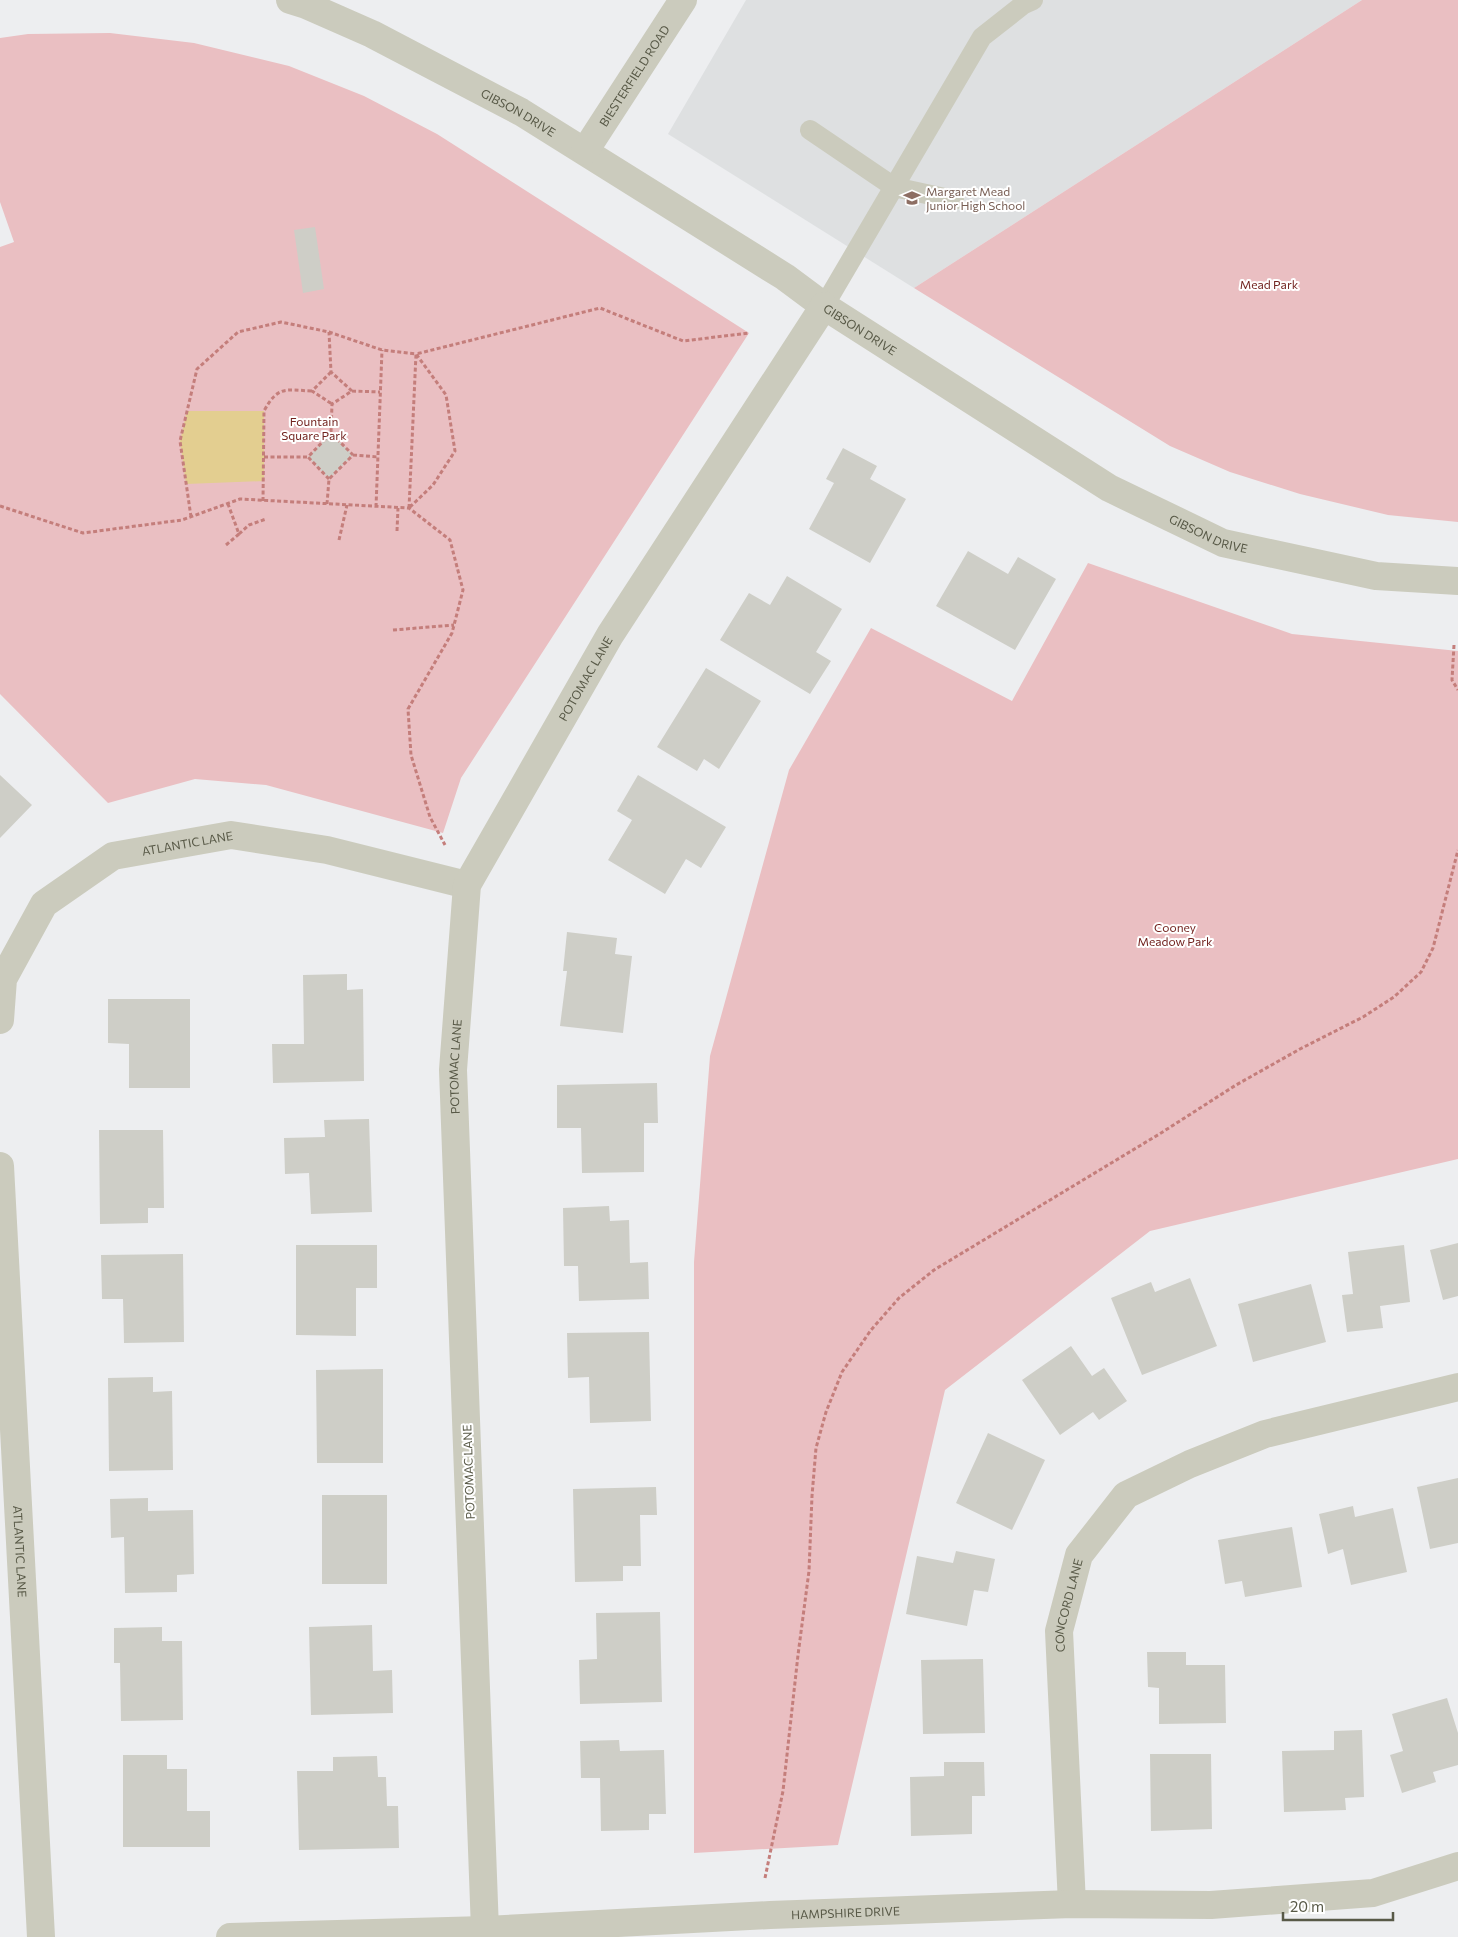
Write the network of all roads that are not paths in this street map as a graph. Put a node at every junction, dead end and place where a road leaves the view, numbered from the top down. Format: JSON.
{"nodes":[{"id":1,"x":290,"y":0,"type":"edge"},
{"id":2,"x":683,"y":0,"type":"edge"},
{"id":3,"x":1033,"y":0,"type":"edge"},
{"id":4,"x":810,"y":130,"type":"dead end"},
{"id":5,"x":585,"y":151,"type":"junction"},
{"id":6,"x":894,"y":187,"type":"junction"},
{"id":7,"x":954,"y":200,"type":"dead end"},
{"id":8,"x":824,"y":306,"type":"junction"},
{"id":9,"x":1458,"y":581,"type":"edge"},
{"id":10,"x":468,"y":885,"type":"junction"},
{"id":11,"x":0,"y":1020,"type":"edge"},
{"id":12,"x":0,"y":1166,"type":"edge"},
{"id":13,"x":1458,"y":1387,"type":"edge"},
{"id":14,"x":1458,"y":1866,"type":"edge"},
{"id":15,"x":1072,"y":1904,"type":"junction"},
{"id":16,"x":485,"y":1930,"type":"junction"},
{"id":17,"x":42,"y":1937,"type":"edge"},
{"id":18,"x":230,"y":1937,"type":"edge"}],
"edges":[{"from":1,"to":5,"type":"street","name":"GIBSON DRIVE"},
{"from":2,"to":5,"type":"street","name":"BIESTERFIELD ROAD"},
{"from":3,"to":6,"type":"lane"},
{"from":4,"to":6,"type":"lane"},
{"from":5,"to":8,"type":"street","name":"GIBSON DRIVE"},
{"from":6,"to":7,"type":"lane"},
{"from":6,"to":8,"type":"lane"},
{"from":8,"to":9,"type":"street","name":"GIBSON DRIVE"},
{"from":8,"to":10,"type":"street","name":"POTOMAC LANE"},
{"from":10,"to":11,"type":"street","name":"ATLANTIC LANE"},
{"from":10,"to":16,"type":"street","name":"POTOMAC LANE"},
{"from":12,"to":17,"type":"street","name":"ATLANTIC LANE"},
{"from":13,"to":15,"type":"street","name":"CONCORD LANE"},
{"from":14,"to":15,"type":"street","name":"HAMPSHIRE DRIVE"},
{"from":15,"to":16,"type":"street","name":"HAMPSHIRE DRIVE"},
{"from":16,"to":18,"type":"street","name":"HAMPSHIRE DRIVE"}]}
